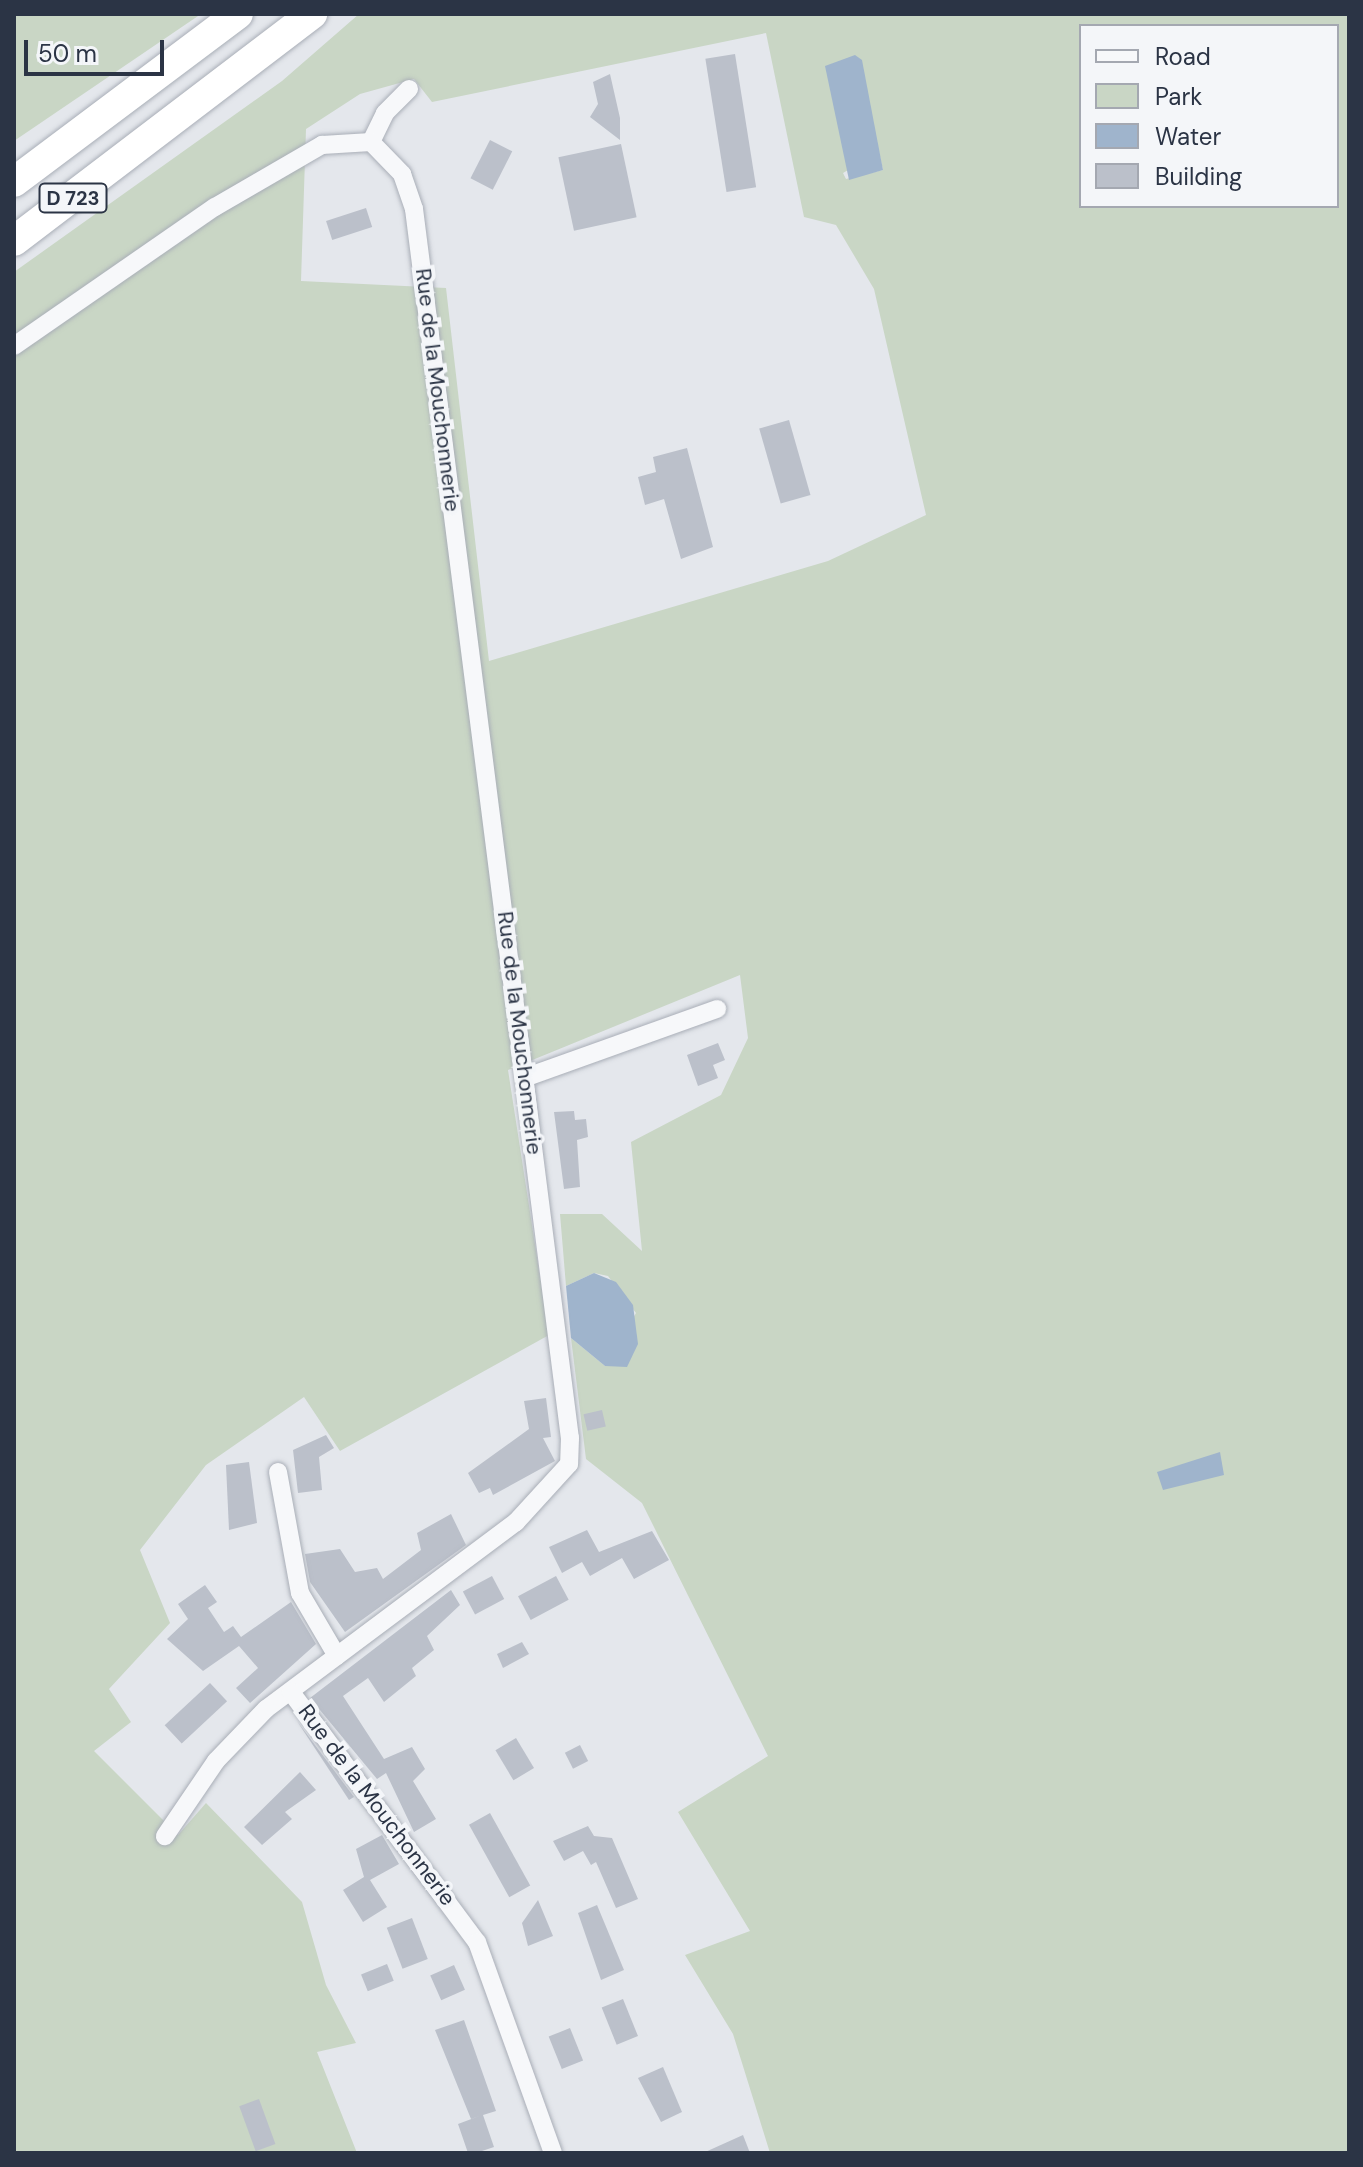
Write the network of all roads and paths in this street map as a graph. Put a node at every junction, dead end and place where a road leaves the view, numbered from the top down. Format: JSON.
{"nodes":[{"id":1,"x":238,"y":14,"type":"edge"},
{"id":2,"x":312,"y":14,"type":"edge"},
{"id":3,"x":409,"y":89,"type":"dead end"},
{"id":4,"x":371,"y":142,"type":"junction"},
{"id":5,"x":14,"y":182,"type":"edge"},
{"id":6,"x":14,"y":241,"type":"edge"},
{"id":7,"x":14,"y":346,"type":"edge"},
{"id":8,"x":717,"y":1009,"type":"dead end"},
{"id":9,"x":527,"y":1077,"type":"junction"},
{"id":10,"x":278,"y":1472,"type":"dead end"},
{"id":11,"x":337,"y":1656,"type":"junction"},
{"id":12,"x":291,"y":1692,"type":"junction"},
{"id":13,"x":165,"y":1836,"type":"dead end"},
{"id":14,"x":553,"y":2153,"type":"edge"}],
"edges":[{"from":1,"to":5,"type":"highway","number":"D 723"},
{"from":2,"to":6,"type":"highway","number":"D 723"},
{"from":3,"to":4,"type":"street"},
{"from":4,"to":7,"type":"street"},
{"from":4,"to":9,"type":"street","name":"Rue de la Mouchonnerie"},
{"from":8,"to":9,"type":"street"},
{"from":9,"to":11,"type":"street","name":"Rue de la Mouchonnerie"},
{"from":10,"to":11,"type":"street"},
{"from":11,"to":12,"type":"street","name":"Rue de la Mouchonnerie"},
{"from":12,"to":13,"type":"street"},
{"from":12,"to":14,"type":"street","name":"Rue de la Mouchonnerie"}]}
